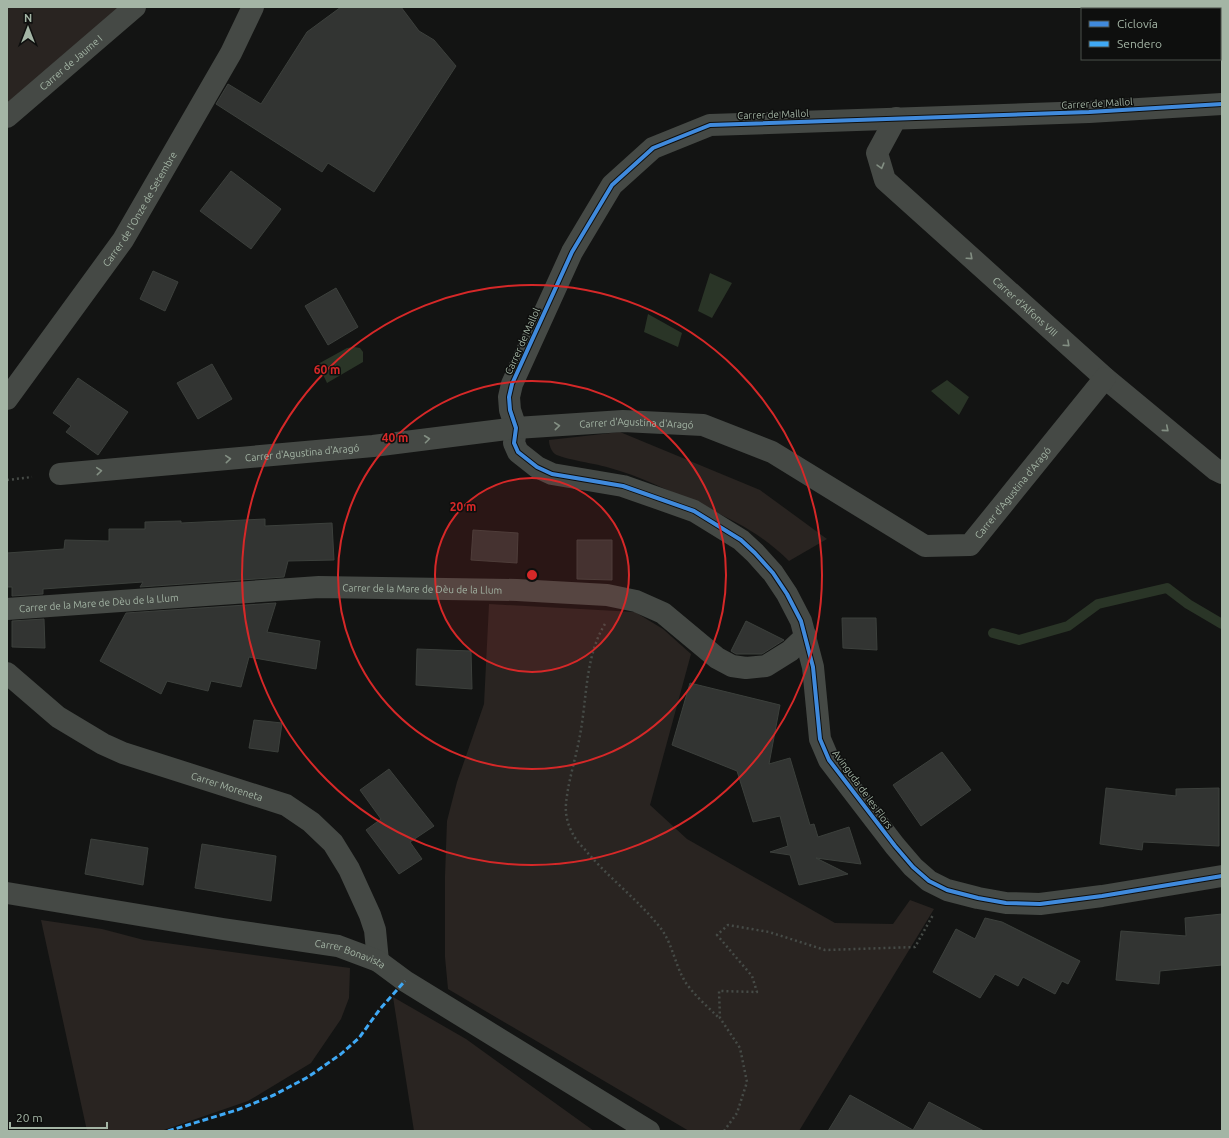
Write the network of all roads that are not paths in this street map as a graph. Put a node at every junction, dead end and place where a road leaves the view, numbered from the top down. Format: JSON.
{"nodes":[{"id":1,"x":135,"y":7,"type":"edge"},
{"id":2,"x":253,"y":7,"type":"edge"},
{"id":3,"x":1222,"y":104,"type":"edge"},
{"id":4,"x":7,"y":117,"type":"edge"},
{"id":5,"x":896,"y":118,"type":"junction"},
{"id":6,"x":1105,"y":378,"type":"junction"},
{"id":7,"x":7,"y":399,"type":"edge"},
{"id":8,"x":516,"y":428,"type":"junction"},
{"id":9,"x":1222,"y":473,"type":"edge"},
{"id":10,"x":60,"y":474,"type":"dead end"},
{"id":11,"x":7,"y":609,"type":"edge"},
{"id":12,"x":806,"y":636,"type":"junction"},
{"id":13,"x":7,"y":673,"type":"edge"},
{"id":14,"x":1222,"y":876,"type":"edge"},
{"id":15,"x":7,"y":893,"type":"edge"},
{"id":16,"x":378,"y":961,"type":"junction"},
{"id":17,"x":649,"y":1131,"type":"edge"}],
"edges":[{"from":1,"to":4,"type":"street","name":"Carrer de Jaume I"},
{"from":2,"to":7,"type":"street","name":"Carrer de l'Onze de Setembre"},
{"from":3,"to":5,"type":"street","name":"Carrer de Mallol"},
{"from":5,"to":6,"type":"street","name":"Carrer d'Alfons VIII","one_way":true},
{"from":5,"to":8,"type":"street","name":"Carrer de Mallol"},
{"from":8,"to":6,"type":"street","name":"Carrer d'Agustina d'Aragó","one_way":true},
{"from":6,"to":9,"type":"street","name":"Carrer d'Alfons VIII","one_way":true},
{"from":10,"to":8,"type":"street","name":"Carrer d'Agustina d'Aragó","one_way":true},
{"from":8,"to":12,"type":"street","name":"Avinguda de les Flors"},
{"from":11,"to":12,"type":"street","name":"Carrer de la Mare de Dèu de la Llum"},
{"from":12,"to":14,"type":"street","name":"Avinguda de les Flors"},
{"from":13,"to":16,"type":"street","name":"Carrer Moreneta"},
{"from":15,"to":16,"type":"street","name":"Carrer Bonavista"},
{"from":16,"to":17,"type":"street","name":"Carrer Bonavista"}]}
